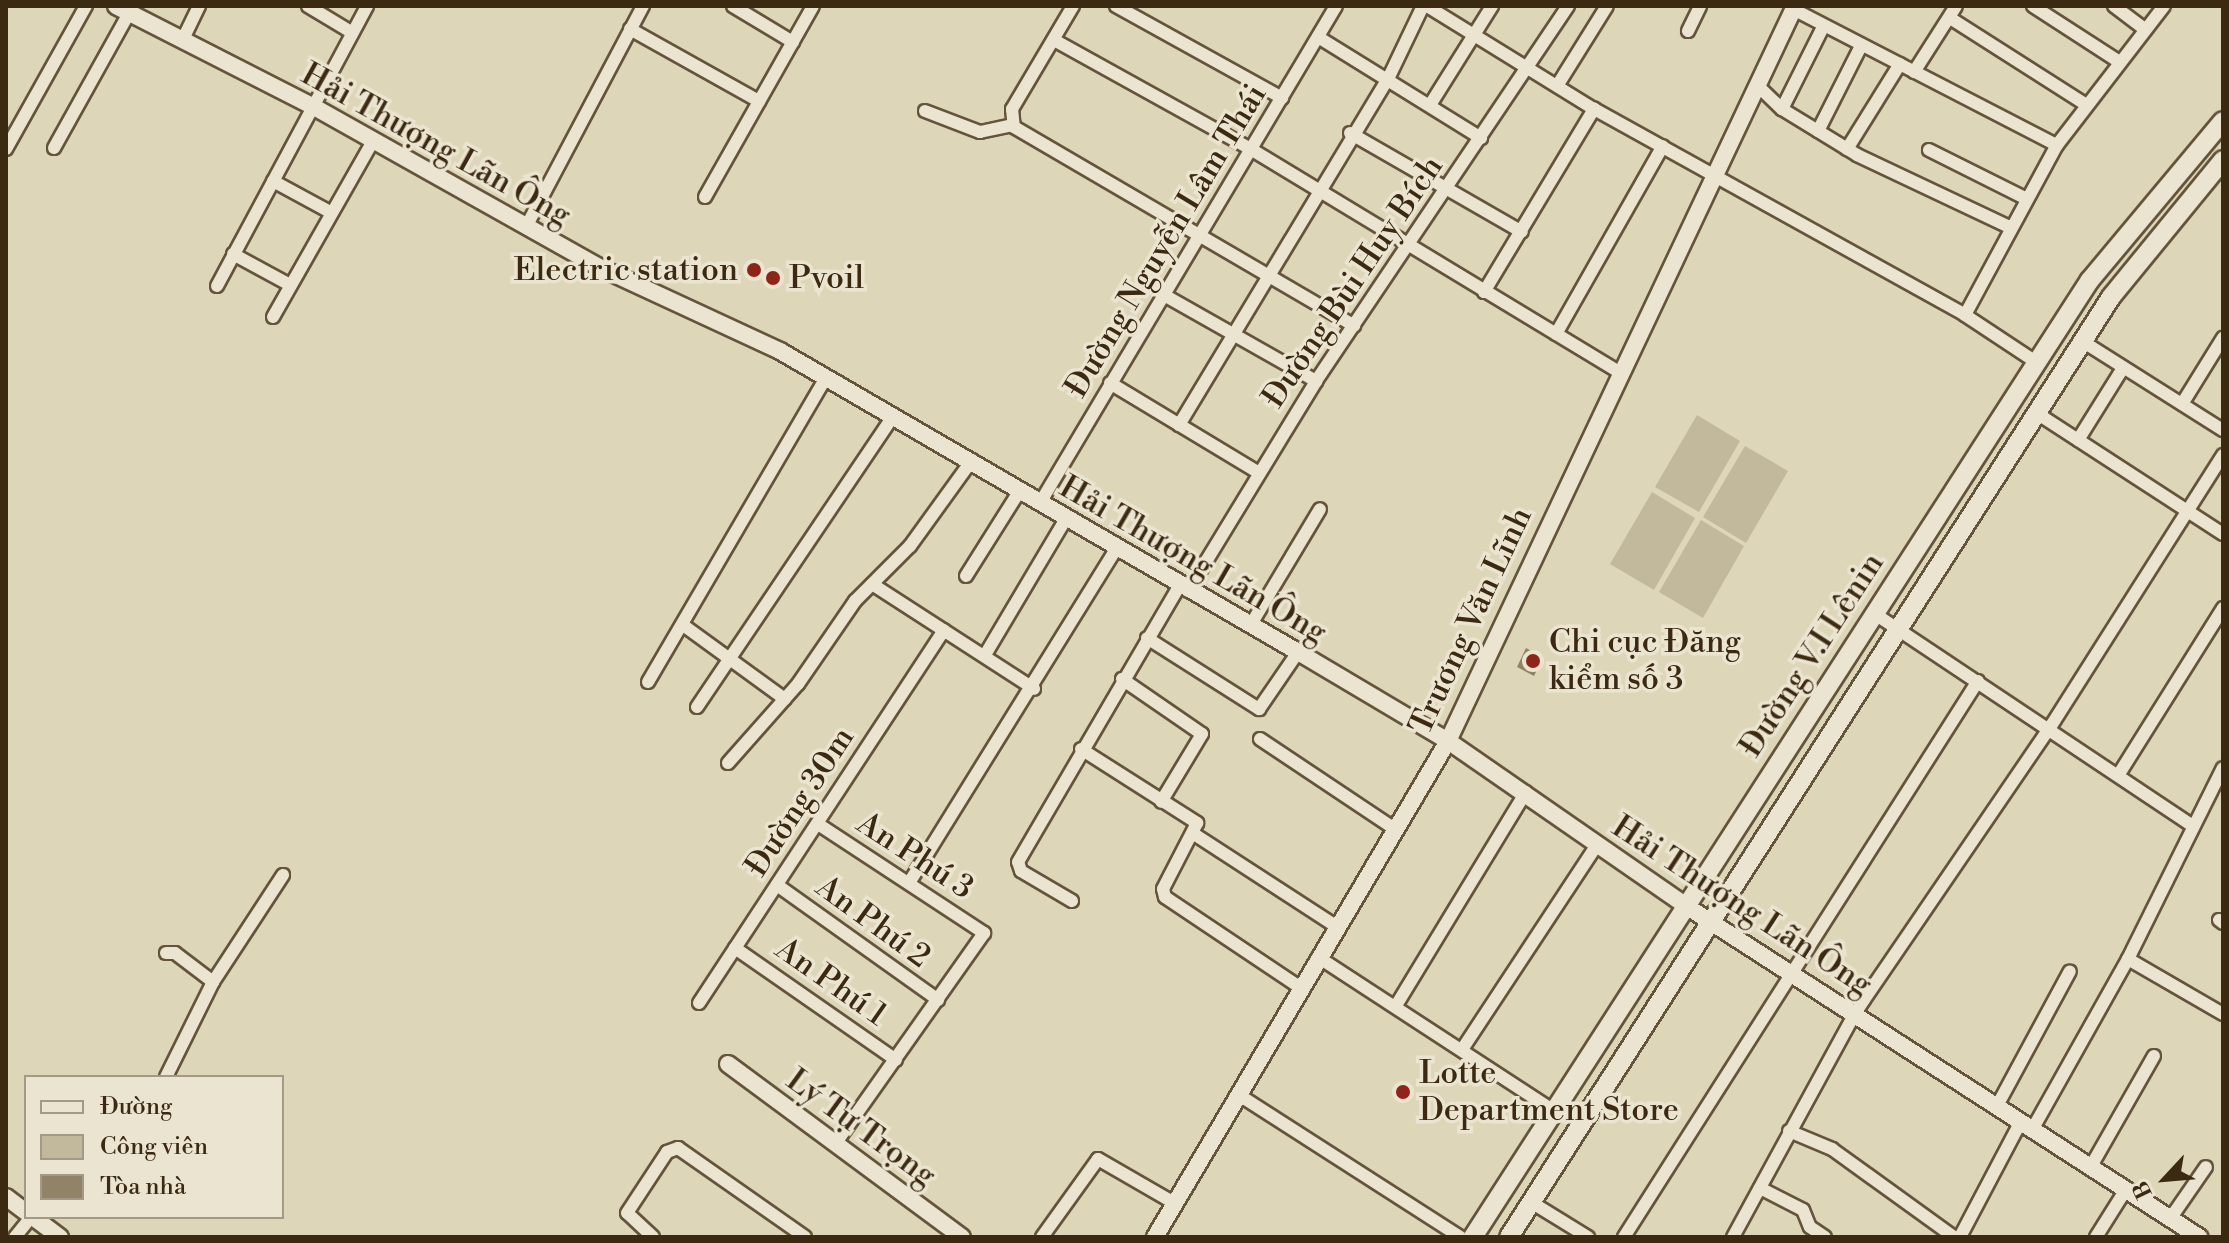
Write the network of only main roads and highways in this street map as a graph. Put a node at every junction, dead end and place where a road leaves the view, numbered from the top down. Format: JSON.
{"nodes":[{"id":1,"x":2223,"y":121,"type":"edge"},
{"id":2,"x":2223,"y":160,"type":"edge"},
{"id":3,"x":1966,"y":471,"type":"junction"},
{"id":4,"x":1988,"y":486,"type":"junction"},
{"id":5,"x":1473,"y":1237,"type":"edge"},
{"id":6,"x":1509,"y":1237,"type":"edge"}],
"edges":[{"from":1,"to":3,"type":"main road","name":"Đường V.I Lênin"},
{"from":2,"to":4,"type":"main road","name":"Đường V.I Lênin"},
{"from":3,"to":4,"type":"main road"},
{"from":3,"to":5,"type":"main road","name":"Đường V.I Lênin"},
{"from":4,"to":6,"type":"main road","name":"Đường V.I Lênin"}]}
